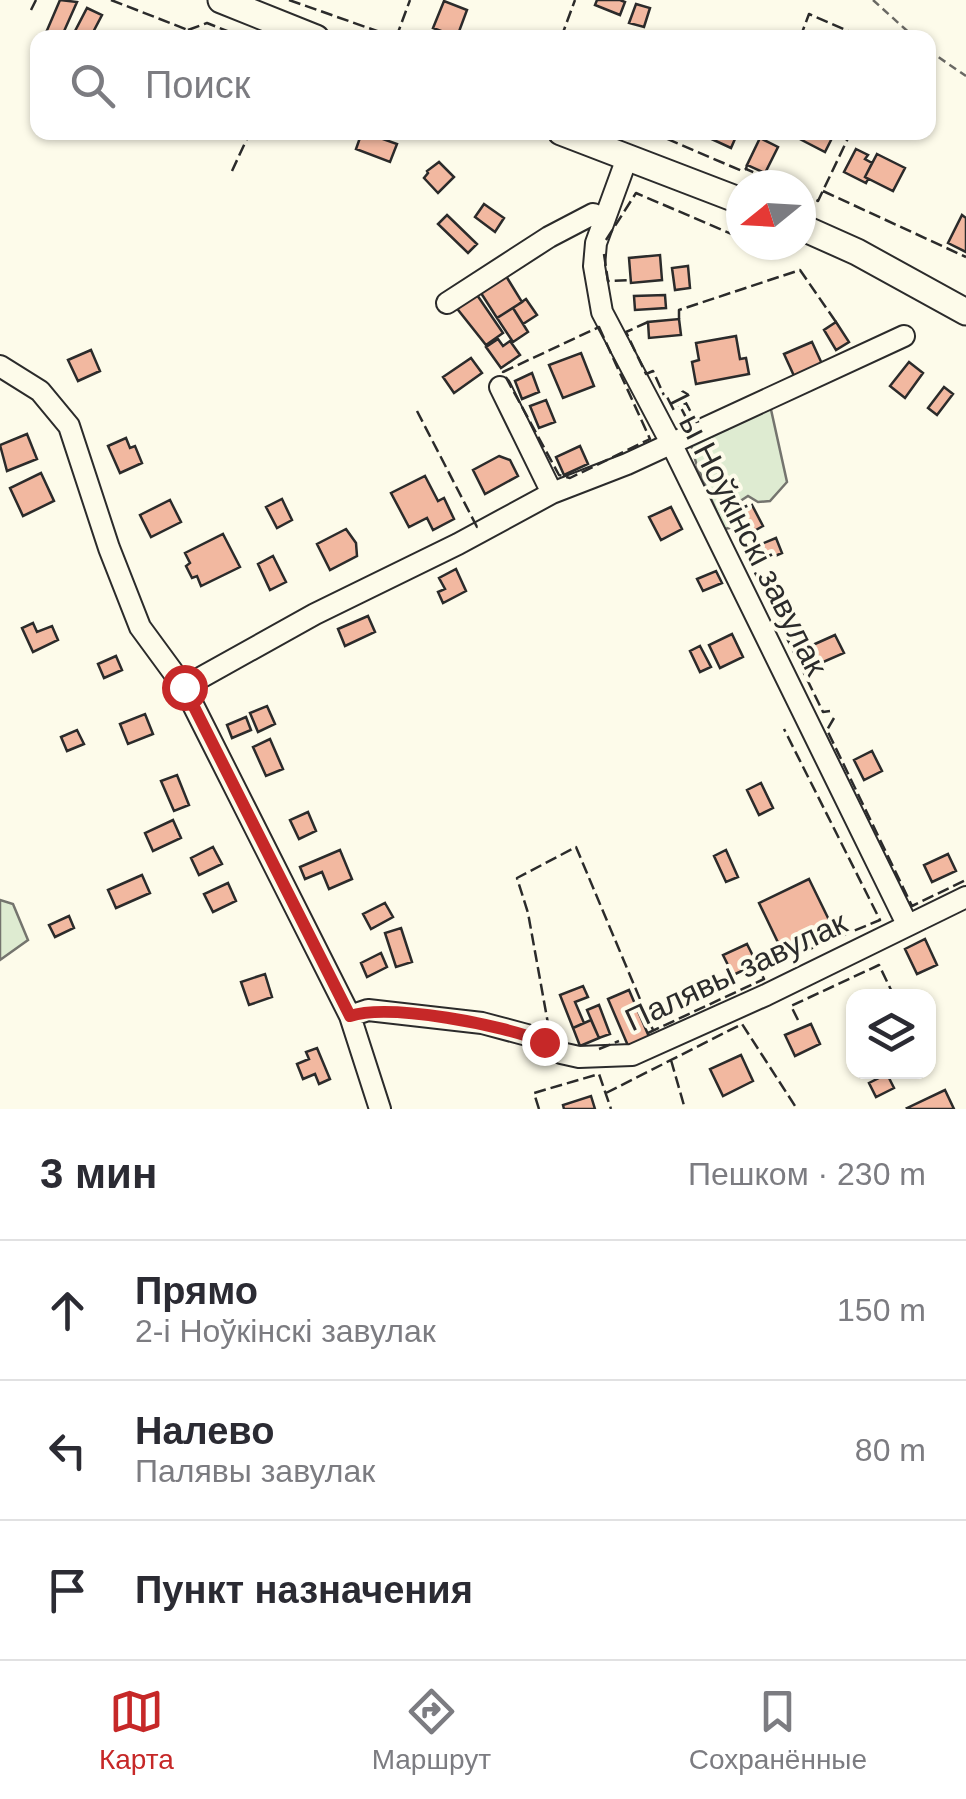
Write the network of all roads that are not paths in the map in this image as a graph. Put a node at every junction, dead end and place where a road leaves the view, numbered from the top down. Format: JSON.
{"nodes":[{"id":1,"x":220,"y":0,"type":"edge"},
{"id":2,"x":296,"y":30,"type":"edge"},
{"id":3,"x":581,"y":140,"type":"edge"},
{"id":4,"x":627,"y":158,"type":"junction"},
{"id":5,"x":726,"y":195,"type":"edge"},
{"id":6,"x":604,"y":218,"type":"junction"},
{"id":7,"x":816,"y":234,"type":"edge"},
{"id":8,"x":447,"y":304,"type":"dead end"},
{"id":9,"x":966,"y":312,"type":"edge"},
{"id":10,"x":904,"y":336,"type":"dead end"},
{"id":11,"x":0,"y":366,"type":"edge"},
{"id":12,"x":500,"y":387,"type":"dead end"},
{"id":13,"x":671,"y":443,"type":"junction"},
{"id":14,"x":552,"y":493,"type":"junction"},
{"id":15,"x":184,"y":687,"type":"junction"},
{"id":16,"x":966,"y":897,"type":"edge"},
{"id":17,"x":907,"y":924,"type":"junction"},
{"id":18,"x":350,"y":1016,"type":"junction"},
{"id":19,"x":380,"y":1109,"type":"edge"}],
"edges":[{"from":1,"to":2,"type":"main road"},
{"from":3,"to":4,"type":"main road"},
{"from":4,"to":5,"type":"main road"},
{"from":4,"to":6,"type":"street","name":"1-ы Ноўкінскі завулак"},
{"from":6,"to":8,"type":"street"},
{"from":6,"to":13,"type":"street","name":"1-ы Ноўкінскі завулак"},
{"from":7,"to":9,"type":"main road"},
{"from":10,"to":13,"type":"street"},
{"from":11,"to":15,"type":"street"},
{"from":12,"to":14,"type":"street"},
{"from":13,"to":14,"type":"street"},
{"from":13,"to":17,"type":"street","name":"1-ы Ноўкінскі завулак"},
{"from":14,"to":15,"type":"street"},
{"from":15,"to":18,"type":"street"},
{"from":16,"to":17,"type":"street","name":"Палявы завулак"},
{"from":17,"to":18,"type":"street","name":"Палявы завулак"},
{"from":18,"to":19,"type":"street"}]}
